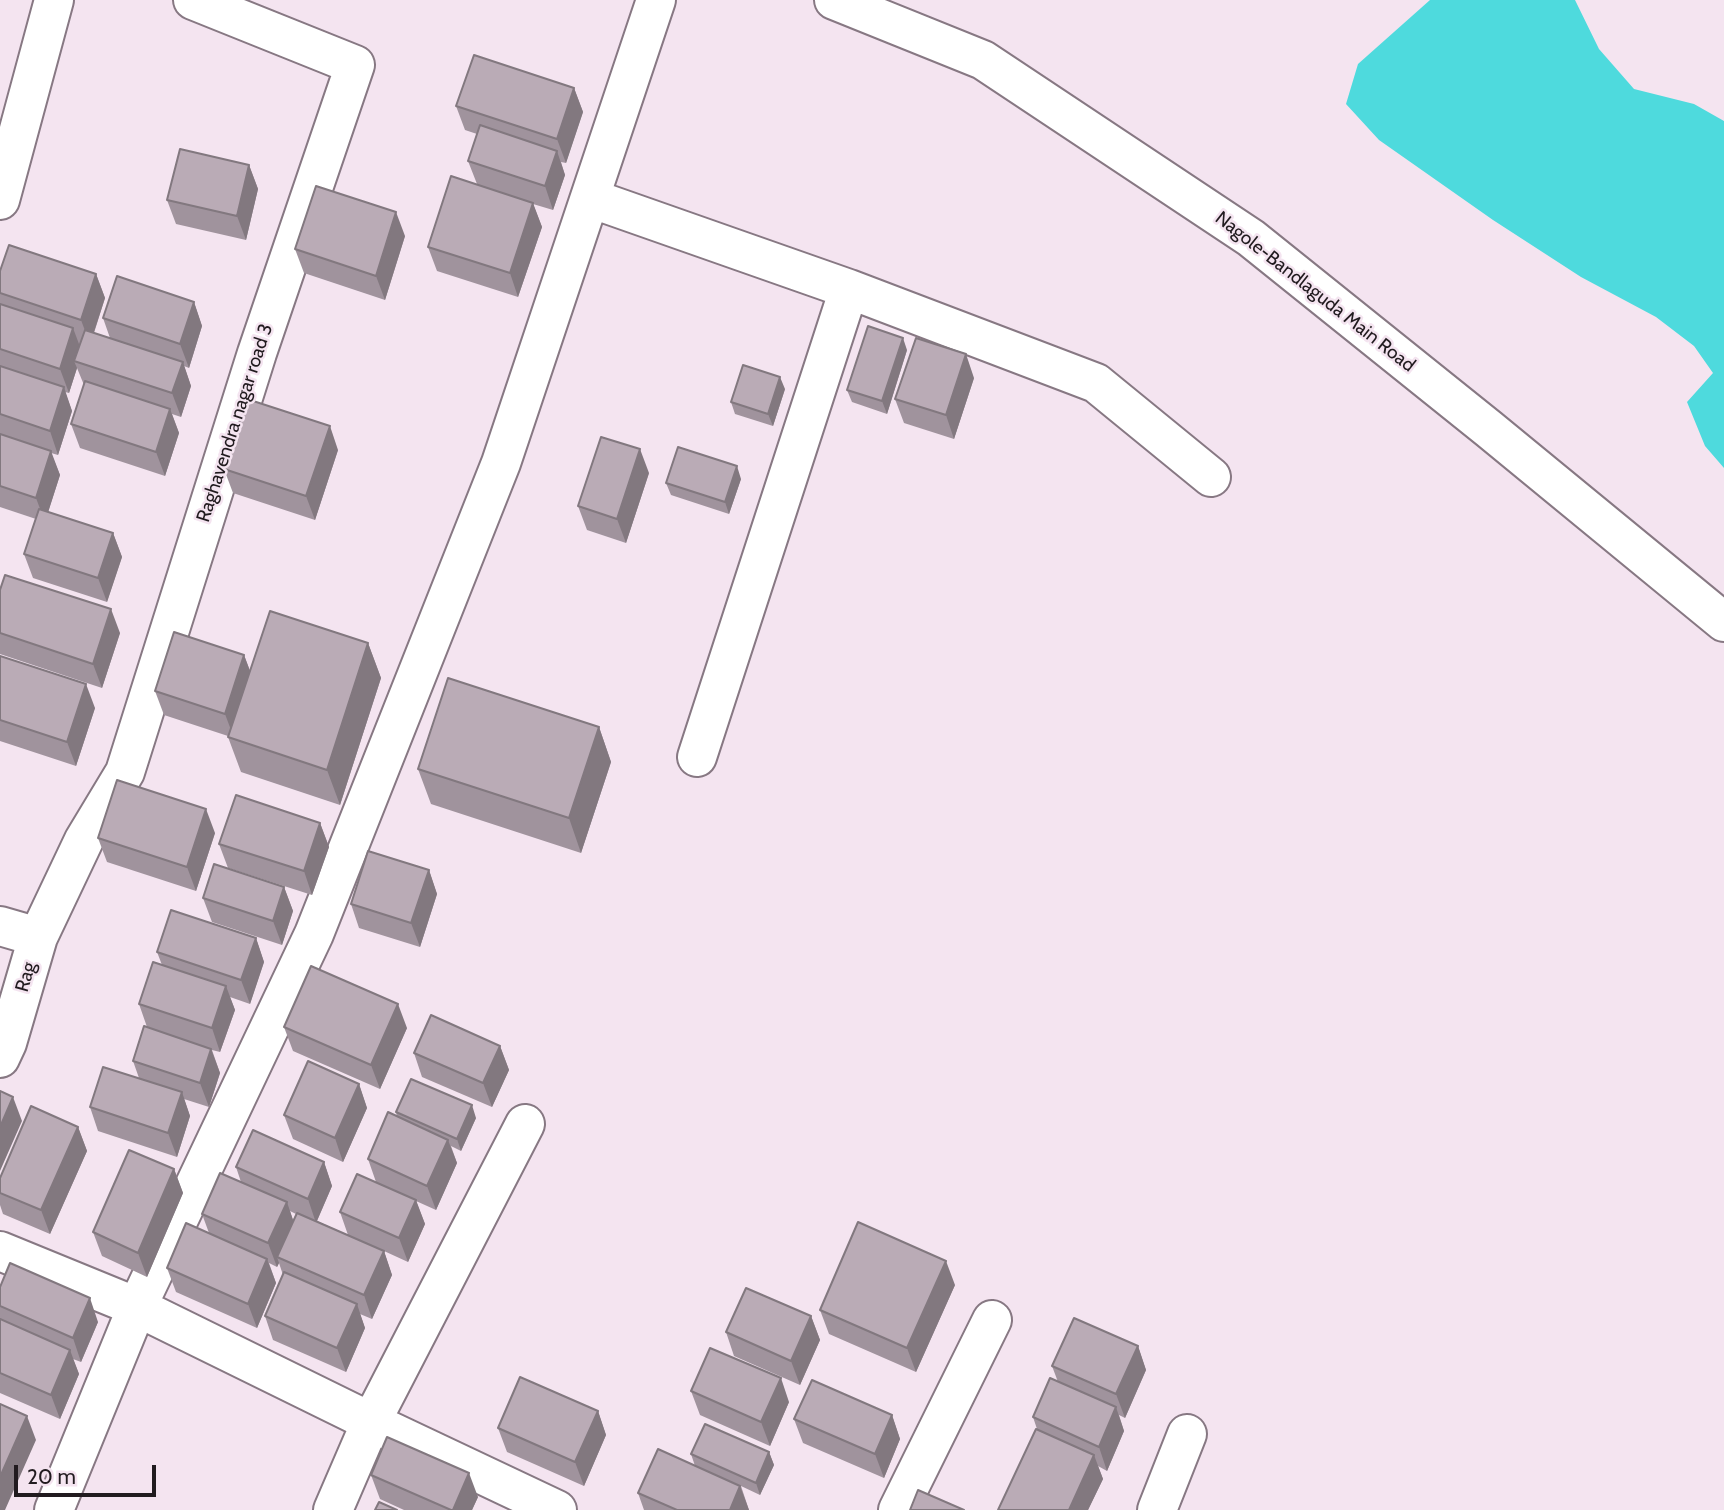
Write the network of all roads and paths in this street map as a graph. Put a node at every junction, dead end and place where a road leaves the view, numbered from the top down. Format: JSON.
{"nodes":[{"id":1,"x":54,"y":0,"type":"edge"},
{"id":2,"x":193,"y":0,"type":"edge"},
{"id":3,"x":656,"y":0,"type":"edge"},
{"id":4,"x":834,"y":0,"type":"edge"},
{"id":5,"x":590,"y":198,"type":"junction"},
{"id":6,"x":0,"y":200,"type":"edge"},
{"id":7,"x":849,"y":289,"type":"junction"},
{"id":8,"x":1212,"y":477,"type":"dead end"},
{"id":9,"x":1724,"y":622,"type":"edge"},
{"id":10,"x":696,"y":757,"type":"dead end"},
{"id":11,"x":0,"y":926,"type":"edge"},
{"id":12,"x":38,"y":937,"type":"junction"},
{"id":13,"x":0,"y":1058,"type":"edge"},
{"id":14,"x":525,"y":1124,"type":"dead end"},
{"id":15,"x":0,"y":1251,"type":"edge"},
{"id":16,"x":137,"y":1307,"type":"junction"},
{"id":17,"x":992,"y":1320,"type":"dead end"},
{"id":18,"x":371,"y":1422,"type":"junction"},
{"id":19,"x":1187,"y":1434,"type":"dead end"},
{"id":20,"x":54,"y":1510,"type":"edge"},
{"id":21,"x":333,"y":1510,"type":"edge"},
{"id":22,"x":557,"y":1510,"type":"edge"},
{"id":23,"x":898,"y":1510,"type":"edge"},
{"id":24,"x":1157,"y":1510,"type":"edge"}],
"edges":[{"from":1,"to":6,"type":"street"},
{"from":2,"to":12,"type":"street","name":"Raghavendra nagar road 3"},
{"from":3,"to":5,"type":"street"},
{"from":4,"to":9,"type":"street","name":"Nagole-Bandlaguda Main Road"},
{"from":5,"to":7,"type":"street"},
{"from":5,"to":16,"type":"street"},
{"from":7,"to":8,"type":"street"},
{"from":7,"to":10,"type":"street"},
{"from":11,"to":12,"type":"street"},
{"from":12,"to":13,"type":"street","name":"Rag"},
{"from":14,"to":18,"type":"street"},
{"from":15,"to":16,"type":"street"},
{"from":16,"to":18,"type":"street"},
{"from":16,"to":20,"type":"street"},
{"from":17,"to":23,"type":"street"},
{"from":18,"to":21,"type":"street"},
{"from":18,"to":22,"type":"street"},
{"from":19,"to":24,"type":"street"}]}
